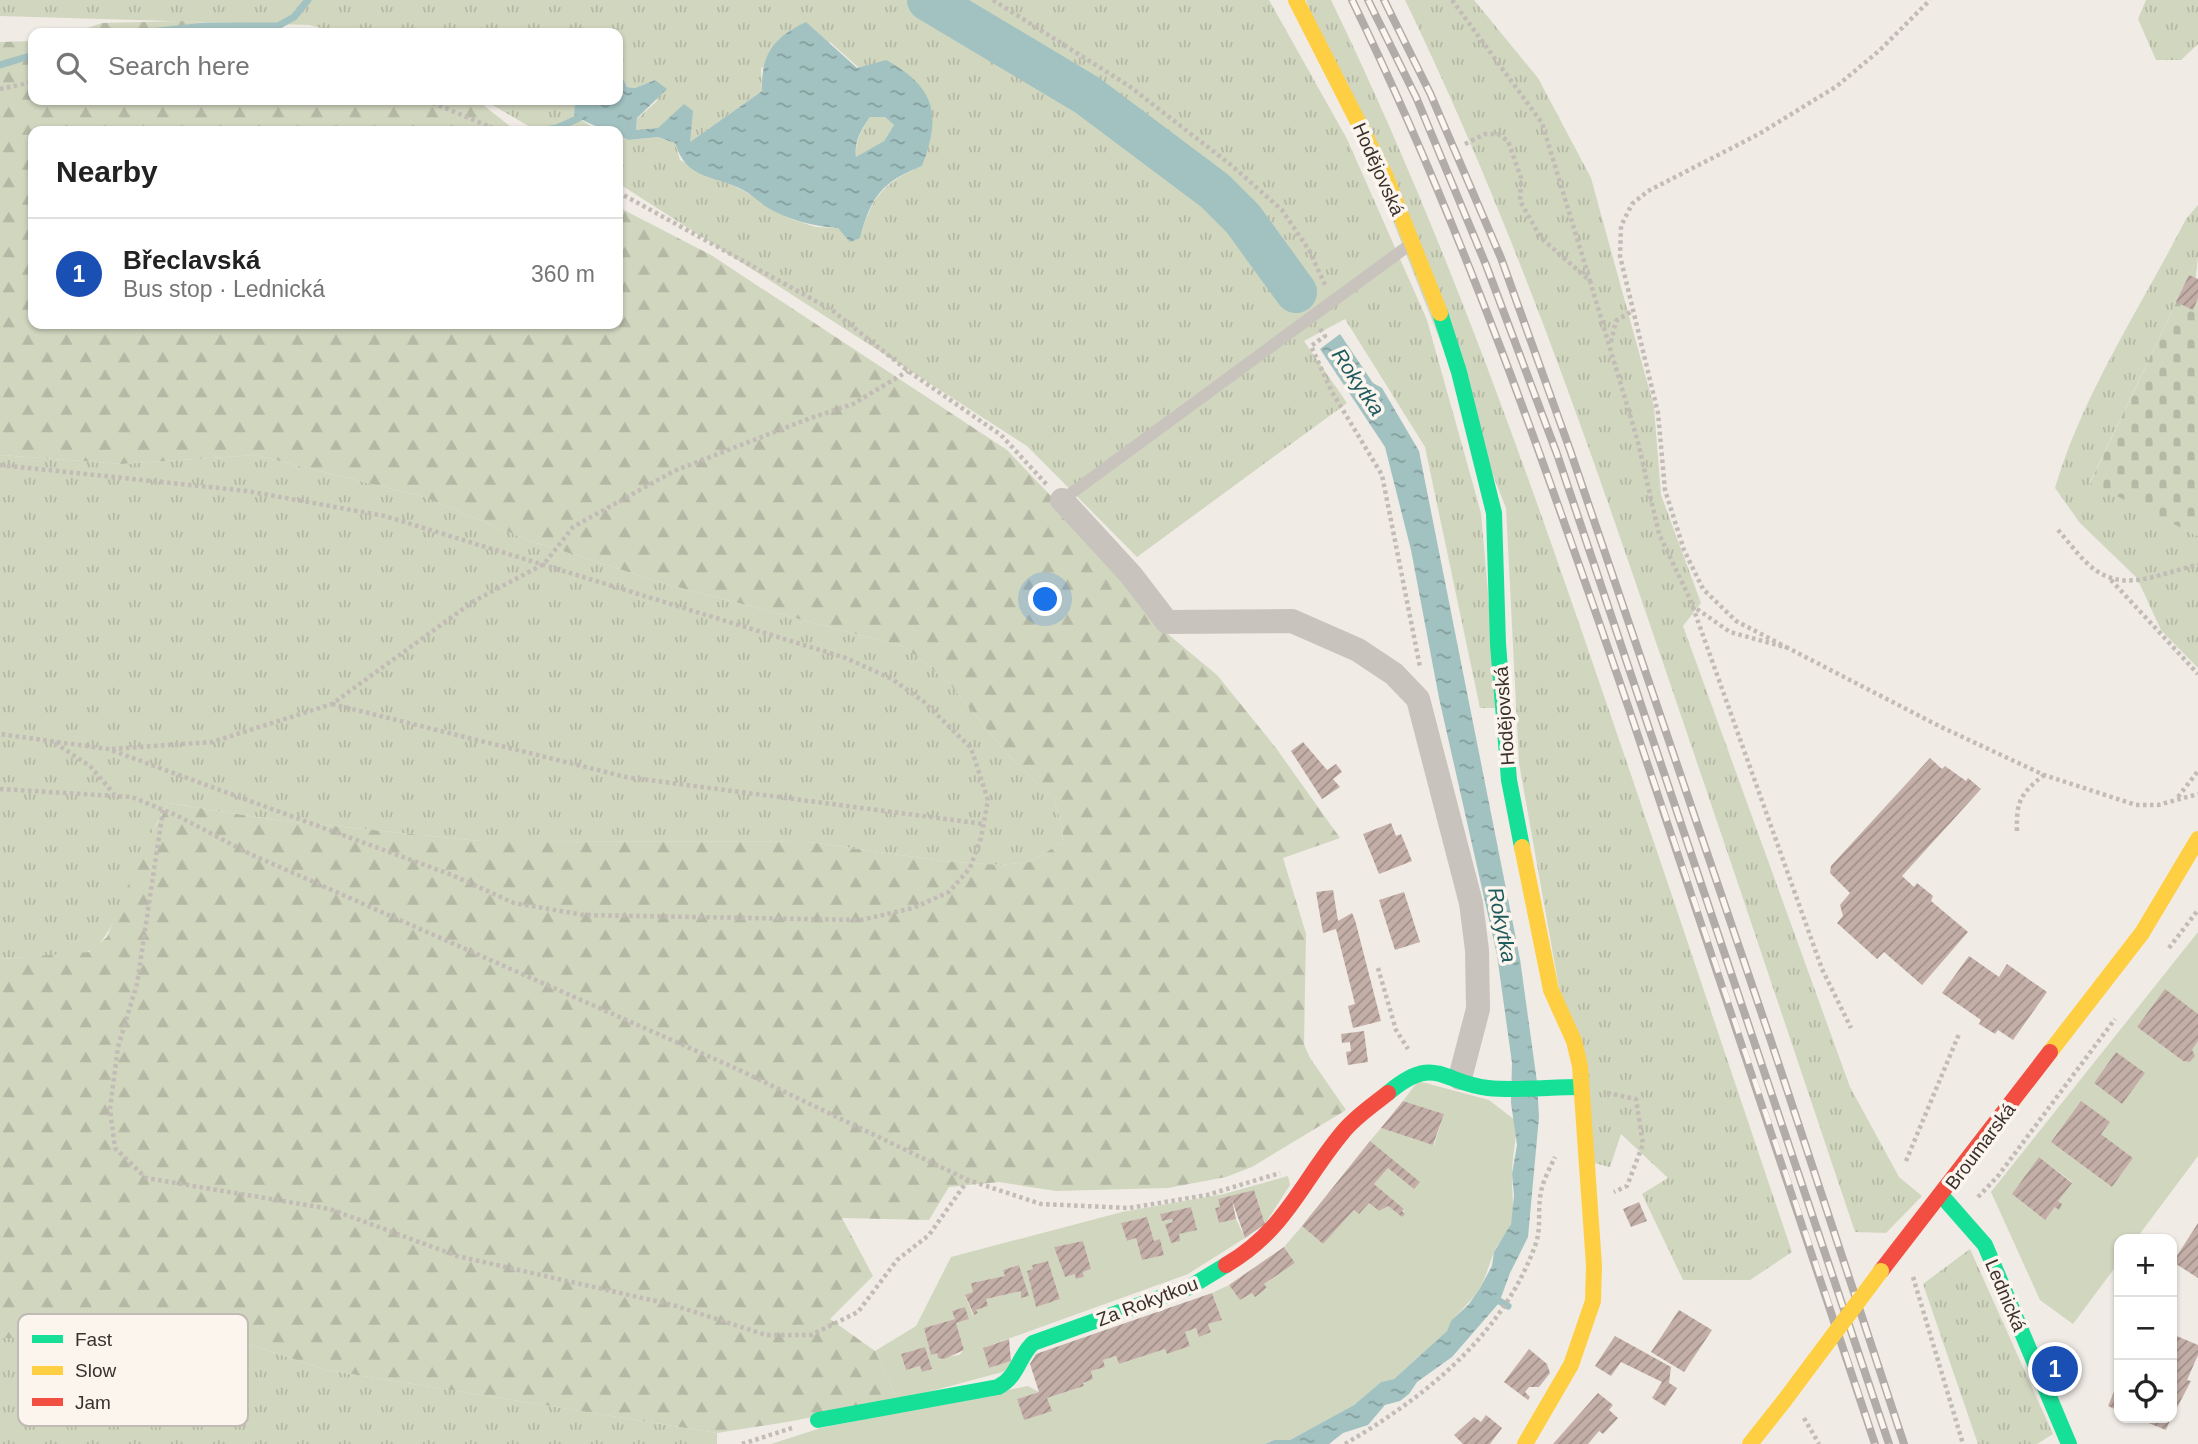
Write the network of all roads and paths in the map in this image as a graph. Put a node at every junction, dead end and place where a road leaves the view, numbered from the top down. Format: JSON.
{"nodes":[{"id":1,"x":993,"y":0,"type":"edge"},
{"id":2,"x":1296,"y":0,"type":"edge"},
{"id":3,"x":1451,"y":0,"type":"edge"},
{"id":4,"x":1930,"y":0,"type":"edge"},
{"id":5,"x":28,"y":83,"type":"edge"},
{"id":6,"x":0,"y":89,"type":"edge"},
{"id":7,"x":438,"y":105,"type":"edge"},
{"id":8,"x":488,"y":126,"type":"edge"},
{"id":9,"x":1465,"y":144,"type":"dead end"},
{"id":10,"x":623,"y":195,"type":"edge"},
{"id":11,"x":1411,"y":244,"type":"junction"},
{"id":12,"x":1591,"y":281,"type":"junction"},
{"id":13,"x":1332,"y":301,"type":"junction"},
{"id":14,"x":1632,"y":310,"type":"junction"},
{"id":15,"x":1325,"y":336,"type":"dead end"},
{"id":16,"x":1611,"y":344,"type":"junction"},
{"id":17,"x":908,"y":371,"type":"junction"},
{"id":18,"x":0,"y":465,"type":"edge"},
{"id":19,"x":1062,"y":500,"type":"junction"},
{"id":20,"x":2058,"y":530,"type":"dead end"},
{"id":21,"x":544,"y":564,"type":"junction"},
{"id":22,"x":2198,"y":565,"type":"edge"},
{"id":23,"x":2111,"y":580,"type":"junction"},
{"id":24,"x":1690,"y":599,"type":"junction"},
{"id":25,"x":1788,"y":648,"type":"junction"},
{"id":26,"x":2198,"y":674,"type":"edge"},
{"id":27,"x":1418,"y":699,"type":"junction"},
{"id":28,"x":332,"y":704,"type":"junction"},
{"id":29,"x":0,"y":734,"type":"edge"},
{"id":30,"x":53,"y":742,"type":"junction"},
{"id":31,"x":108,"y":749,"type":"junction"},
{"id":32,"x":2198,"y":771,"type":"edge"},
{"id":33,"x":2044,"y":775,"type":"junction"},
{"id":34,"x":0,"y":789,"type":"edge"},
{"id":35,"x":2198,"y":794,"type":"edge"},
{"id":36,"x":115,"y":795,"type":"junction"},
{"id":37,"x":2177,"y":797,"type":"junction"},
{"id":38,"x":163,"y":810,"type":"junction"},
{"id":39,"x":984,"y":824,"type":"junction"},
{"id":40,"x":2017,"y":831,"type":"dead end"},
{"id":41,"x":2198,"y":839,"type":"edge"},
{"id":42,"x":1378,"y":968,"type":"dead end"},
{"id":43,"x":1851,"y":1028,"type":"dead end"},
{"id":44,"x":1959,"y":1034,"type":"dead end"},
{"id":45,"x":1421,"y":1072,"type":"junction"},
{"id":46,"x":1460,"y":1078,"type":"junction"},
{"id":47,"x":1580,"y":1087,"type":"junction"},
{"id":48,"x":1559,"y":1146,"type":"dead end"},
{"id":49,"x":1906,"y":1161,"type":"dead end"},
{"id":50,"x":1316,"y":1166,"type":"junction"},
{"id":51,"x":968,"y":1180,"type":"junction"},
{"id":52,"x":1942,"y":1196,"type":"junction"},
{"id":53,"x":1588,"y":1205,"type":"junction"},
{"id":54,"x":1909,"y":1268,"type":"dead end"},
{"id":55,"x":1799,"y":1412,"type":"dead end"},
{"id":56,"x":818,"y":1420,"type":"joint"},
{"id":57,"x":742,"y":1444,"type":"edge"},
{"id":58,"x":1345,"y":1444,"type":"edge"},
{"id":59,"x":1525,"y":1444,"type":"edge"},
{"id":60,"x":1750,"y":1444,"type":"edge"},
{"id":61,"x":1819,"y":1444,"type":"edge"},
{"id":62,"x":1963,"y":1444,"type":"edge"},
{"id":63,"x":2069,"y":1444,"type":"edge"}],
"edges":[{"from":1,"to":13,"type":"path"},
{"from":2,"to":11,"type":"street","name":"Hodějovská"},
{"from":3,"to":12,"type":"path"},
{"from":4,"to":14,"type":"path"},
{"from":5,"to":6,"type":"path"},
{"from":7,"to":8,"type":"path"},
{"from":9,"to":12,"type":"path"},
{"from":10,"to":17,"type":"path"},
{"from":11,"to":13,"type":"lane"},
{"from":11,"to":47,"type":"street","name":"Hodějovská"},
{"from":12,"to":16,"type":"path"},
{"from":13,"to":19,"type":"lane"},
{"from":14,"to":16,"type":"path"},
{"from":14,"to":25,"type":"path"},
{"from":15,"to":27,"type":"path"},
{"from":16,"to":24,"type":"path"},
{"from":17,"to":19,"type":"path"},
{"from":17,"to":21,"type":"path"},
{"from":18,"to":21,"type":"path"},
{"from":19,"to":27,"type":"street"},
{"from":20,"to":23,"type":"path"},
{"from":21,"to":28,"type":"path"},
{"from":21,"to":39,"type":"path"},
{"from":22,"to":23,"type":"path"},
{"from":23,"to":26,"type":"path"},
{"from":24,"to":25,"type":"path"},
{"from":24,"to":43,"type":"path"},
{"from":25,"to":33,"type":"path"},
{"from":27,"to":46,"type":"street"},
{"from":28,"to":31,"type":"path"},
{"from":28,"to":39,"type":"path"},
{"from":29,"to":30,"type":"path"},
{"from":30,"to":31,"type":"path"},
{"from":30,"to":36,"type":"path"},
{"from":31,"to":39,"type":"path"},
{"from":32,"to":37,"type":"path"},
{"from":33,"to":37,"type":"path"},
{"from":33,"to":40,"type":"path"},
{"from":34,"to":36,"type":"path"},
{"from":35,"to":37,"type":"path"},
{"from":36,"to":38,"type":"path"},
{"from":38,"to":51,"type":"path"},
{"from":38,"to":51,"type":"path"},
{"from":41,"to":52,"type":"street","name":"Broumarská"},
{"from":42,"to":45,"type":"path"},
{"from":44,"to":49,"type":"path"},
{"from":45,"to":46,"type":"street"},
{"from":45,"to":50,"type":"street","name":"Za Rokytkou"},
{"from":46,"to":47,"type":"street"},
{"from":47,"to":53,"type":"street","name":"Hodějovská"},
{"from":47,"to":53,"type":"path"},
{"from":48,"to":58,"type":"path"},
{"from":50,"to":51,"type":"path"},
{"from":50,"to":56,"type":"street","name":"Za Rokytkou"},
{"from":52,"to":60,"type":"street","name":"Broumarská","bridge":true},
{"from":52,"to":63,"type":"street","name":"Lednická"},
{"from":53,"to":59,"type":"street","name":"Hodějovská"},
{"from":54,"to":62,"type":"path"},
{"from":55,"to":61,"type":"path"},
{"from":56,"to":57,"type":"path"}]}
